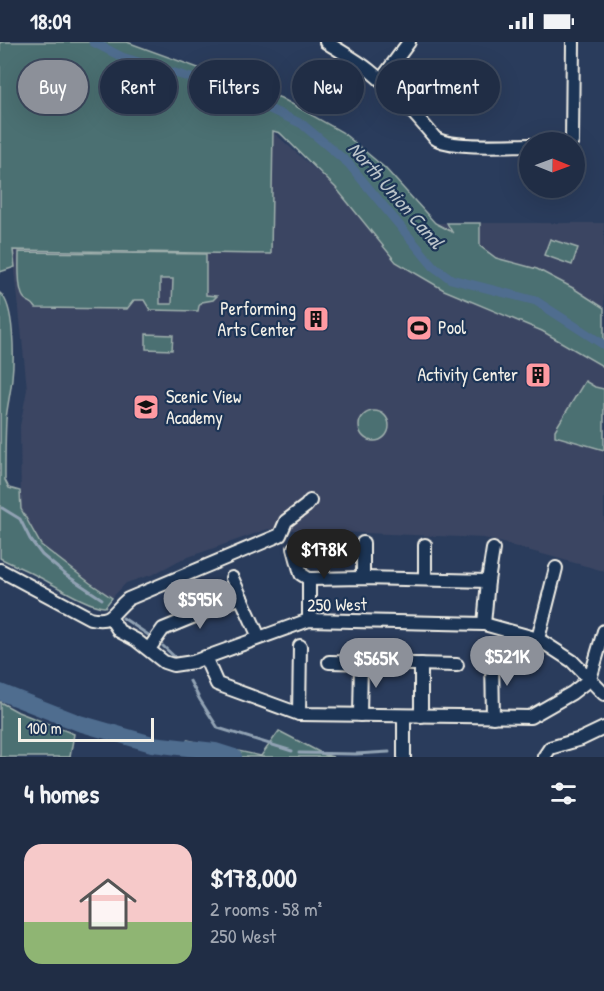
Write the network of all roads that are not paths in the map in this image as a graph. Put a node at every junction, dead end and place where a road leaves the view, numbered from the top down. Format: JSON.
{"nodes":[{"id":1,"x":326,"y":42,"type":"edge"},
{"id":2,"x":409,"y":42,"type":"edge"},
{"id":3,"x":573,"y":42,"type":"edge"},
{"id":4,"x":396,"y":60,"type":"edge"},
{"id":5,"x":376,"y":76,"type":"edge"},
{"id":6,"x":414,"y":114,"type":"edge"},
{"id":7,"x":572,"y":132,"type":"edge"},
{"id":8,"x":519,"y":145,"type":"edge"},
{"id":9,"x":310,"y":501,"type":"dead end"},
{"id":10,"x":363,"y":543,"type":"dead end"},
{"id":11,"x":425,"y":545,"type":"dead end"},
{"id":12,"x":294,"y":548,"type":"dead end"},
{"id":13,"x":493,"y":549,"type":"dead end"},
{"id":14,"x":556,"y":568,"type":"dead end"},
{"id":15,"x":0,"y":570,"type":"edge"},
{"id":16,"x":232,"y":578,"type":"dead end"},
{"id":17,"x":363,"y":578,"type":"junction"},
{"id":18,"x":309,"y":579,"type":"junction"},
{"id":19,"x":425,"y":579,"type":"junction"},
{"id":20,"x":488,"y":581,"type":"junction"},
{"id":21,"x":241,"y":597,"type":"junction"},
{"id":22,"x":106,"y":619,"type":"junction"},
{"id":23,"x":309,"y":620,"type":"junction"},
{"id":24,"x":484,"y":624,"type":"junction"},
{"id":25,"x":604,"y":631,"type":"edge"},
{"id":26,"x":258,"y":638,"type":"junction"},
{"id":27,"x":538,"y":639,"type":"junction"},
{"id":28,"x":300,"y":646,"type":"dead end"},
{"id":29,"x":149,"y":650,"type":"junction"},
{"id":30,"x":205,"y":657,"type":"junction"},
{"id":31,"x":492,"y":658,"type":"dead end"},
{"id":32,"x":329,"y":662,"type":"dead end"},
{"id":33,"x":361,"y":663,"type":"junction"},
{"id":34,"x":421,"y":664,"type":"junction"},
{"id":35,"x":457,"y":665,"type":"dead end"},
{"id":36,"x":590,"y":679,"type":"junction"},
{"id":37,"x":604,"y":694,"type":"edge"},
{"id":38,"x":299,"y":714,"type":"junction"},
{"id":39,"x":360,"y":715,"type":"junction"},
{"id":40,"x":404,"y":716,"type":"junction"},
{"id":41,"x":421,"y":716,"type":"junction"},
{"id":42,"x":493,"y":717,"type":"junction"},
{"id":43,"x":604,"y":728,"type":"edge"},
{"id":44,"x":404,"y":757,"type":"edge"},
{"id":45,"x":544,"y":757,"type":"edge"}],
"edges":[{"from":1,"to":5,"type":"street"},
{"from":2,"to":4,"type":"street"},
{"from":3,"to":7,"type":"street"},
{"from":6,"to":8,"type":"street"},
{"from":9,"to":22,"type":"street"},
{"from":10,"to":17,"type":"street"},
{"from":11,"to":19,"type":"street"},
{"from":12,"to":18,"type":"street"},
{"from":13,"to":20,"type":"street"},
{"from":14,"to":27,"type":"street"},
{"from":15,"to":22,"type":"street"},
{"from":16,"to":21,"type":"street"},
{"from":17,"to":18,"type":"street"},
{"from":17,"to":19,"type":"street"},
{"from":18,"to":23,"type":"street"},
{"from":19,"to":20,"type":"street"},
{"from":20,"to":24,"type":"street"},
{"from":21,"to":26,"type":"street"},
{"from":21,"to":29,"type":"street"},
{"from":22,"to":29,"type":"street","name":"250 West"},
{"from":23,"to":24,"type":"street","name":"250 West"},
{"from":23,"to":26,"type":"street","name":"250 West"},
{"from":24,"to":27,"type":"street","name":"250 West"},
{"from":25,"to":36,"type":"street"},
{"from":26,"to":30,"type":"street","name":"250 West"},
{"from":27,"to":36,"type":"street","name":"250 West"},
{"from":28,"to":38,"type":"street"},
{"from":29,"to":30,"type":"street","name":"250 West"},
{"from":30,"to":38,"type":"street"},
{"from":31,"to":42,"type":"street"},
{"from":32,"to":33,"type":"street"},
{"from":33,"to":34,"type":"street"},
{"from":33,"to":39,"type":"street"},
{"from":34,"to":35,"type":"street"},
{"from":34,"to":41,"type":"street"},
{"from":36,"to":37,"type":"street","name":"250 West"},
{"from":36,"to":42,"type":"street"},
{"from":38,"to":39,"type":"street"},
{"from":39,"to":40,"type":"street"},
{"from":40,"to":41,"type":"street"},
{"from":40,"to":44,"type":"street"},
{"from":41,"to":42,"type":"street"},
{"from":43,"to":45,"type":"street"}]}
